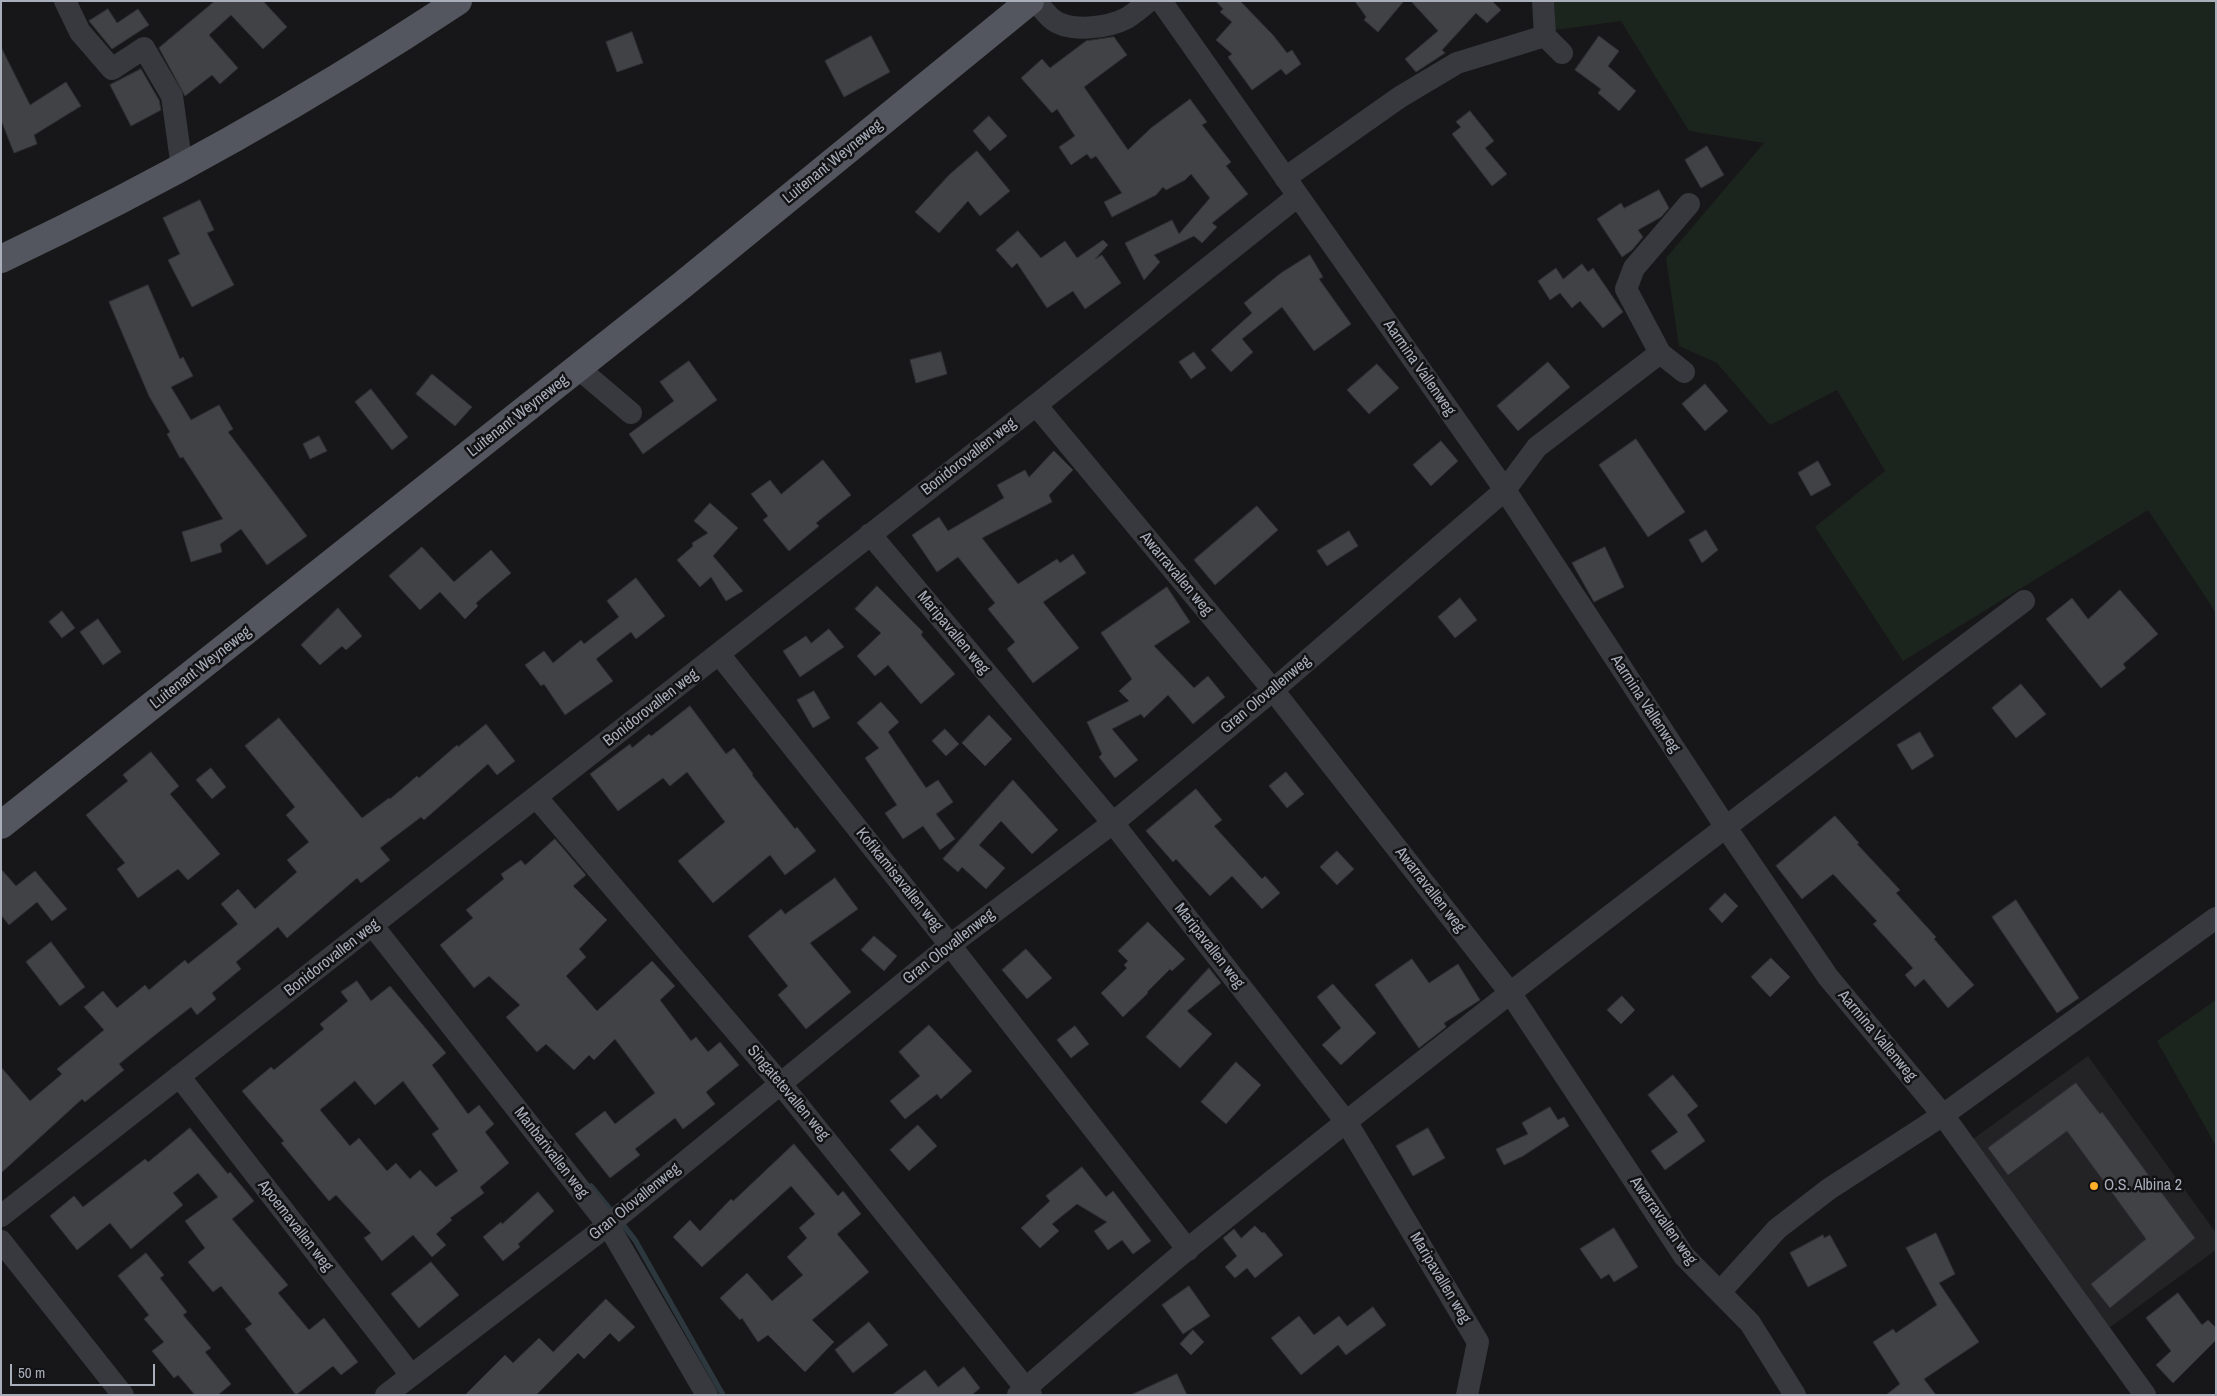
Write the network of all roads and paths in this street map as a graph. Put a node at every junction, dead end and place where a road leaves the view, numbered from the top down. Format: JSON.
{"nodes":[{"id":1,"x":64,"y":1,"type":"edge"},
{"id":2,"x":458,"y":1,"type":"edge"},
{"id":3,"x":1030,"y":1,"type":"edge"},
{"id":4,"x":1036,"y":1,"type":"edge"},
{"id":5,"x":1149,"y":1,"type":"edge"},
{"id":6,"x":1160,"y":1,"type":"edge"},
{"id":7,"x":1543,"y":1,"type":"edge"},
{"id":8,"x":1545,"y":36,"type":"junction"},
{"id":9,"x":1562,"y":54,"type":"dead end"},
{"id":10,"x":182,"y":168,"type":"junction"},
{"id":11,"x":1292,"y":187,"type":"junction"},
{"id":12,"x":1689,"y":204,"type":"dead end"},
{"id":13,"x":1,"y":260,"type":"edge"},
{"id":14,"x":1660,"y":353,"type":"junction"},
{"id":15,"x":578,"y":368,"type":"junction"},
{"id":16,"x":1684,"y":372,"type":"dead end"},
{"id":17,"x":1036,"y":405,"type":"junction"},
{"id":18,"x":631,"y":413,"type":"dead end"},
{"id":19,"x":1505,"y":490,"type":"junction"},
{"id":20,"x":870,"y":534,"type":"junction"},
{"id":21,"x":2024,"y":601,"type":"dead end"},
{"id":22,"x":719,"y":654,"type":"junction"},
{"id":23,"x":1273,"y":690,"type":"junction"},
{"id":24,"x":537,"y":798,"type":"junction"},
{"id":25,"x":1113,"y":823,"type":"junction"},
{"id":26,"x":1,"y":825,"type":"edge"},
{"id":27,"x":1725,"y":826,"type":"junction"},
{"id":28,"x":2216,"y":918,"type":"edge"},
{"id":29,"x":373,"y":926,"type":"junction"},
{"id":30,"x":950,"y":944,"type":"junction"},
{"id":31,"x":1511,"y":994,"type":"junction"},
{"id":32,"x":179,"y":1076,"type":"junction"},
{"id":33,"x":780,"y":1083,"type":"junction"},
{"id":34,"x":1943,"y":1115,"type":"junction"},
{"id":35,"x":1347,"y":1123,"type":"junction"},
{"id":36,"x":1,"y":1216,"type":"edge"},
{"id":37,"x":608,"y":1225,"type":"junction"},
{"id":38,"x":1,"y":1241,"type":"edge"},
{"id":39,"x":1188,"y":1250,"type":"junction"},
{"id":40,"x":1720,"y":1292,"type":"junction"},
{"id":41,"x":411,"y":1375,"type":"junction"},
{"id":42,"x":1025,"y":1392,"type":"edge"},
{"id":43,"x":123,"y":1395,"type":"edge"},
{"id":44,"x":386,"y":1395,"type":"edge"},
{"id":45,"x":707,"y":1395,"type":"edge"},
{"id":46,"x":1467,"y":1395,"type":"edge"},
{"id":47,"x":1795,"y":1395,"type":"edge"},
{"id":48,"x":2146,"y":1395,"type":"edge"}],
"edges":[{"from":1,"to":10,"type":"street"},
{"from":2,"to":10,"type":"main road"},
{"from":3,"to":15,"type":"main road","name":"Luitenant Weyneweg"},
{"from":4,"to":5,"type":"street"},
{"from":6,"to":11,"type":"street","name":"Aarmina Vallenweg"},
{"from":7,"to":8,"type":"street"},
{"from":8,"to":9,"type":"street"},
{"from":8,"to":11,"type":"street","name":"Bonidorovallen weg"},
{"from":10,"to":13,"type":"main road"},
{"from":11,"to":17,"type":"street","name":"Bonidorovallen weg"},
{"from":11,"to":19,"type":"street","name":"Aarmina Vallenweg"},
{"from":12,"to":14,"type":"street"},
{"from":14,"to":16,"type":"street"},
{"from":14,"to":19,"type":"street","name":"Gran Olovallenweg"},
{"from":15,"to":18,"type":"street"},
{"from":15,"to":26,"type":"main road","name":"Luitenant Weyneweg"},
{"from":17,"to":20,"type":"street","name":"Bonidorovallen weg"},
{"from":17,"to":23,"type":"street","name":"Awarravallen weg"},
{"from":19,"to":23,"type":"street","name":"Gran Olovallenweg"},
{"from":19,"to":27,"type":"street","name":"Aarmina Vallenweg"},
{"from":20,"to":22,"type":"street","name":"Bonidorovallen weg"},
{"from":20,"to":25,"type":"street","name":"Maripavallen weg"},
{"from":21,"to":27,"type":"street"},
{"from":22,"to":24,"type":"street","name":"Bonidorovallen weg"},
{"from":22,"to":30,"type":"street","name":"Kofikamisavallen weg"},
{"from":23,"to":25,"type":"street","name":"Gran Olovallenweg"},
{"from":23,"to":31,"type":"street","name":"Awarravallen weg"},
{"from":24,"to":29,"type":"street","name":"Bonidorovallen weg"},
{"from":24,"to":33,"type":"street","name":"Singatetevallen weg"},
{"from":25,"to":30,"type":"street","name":"Gran Olovallenweg"},
{"from":25,"to":35,"type":"street","name":"Maripavallen weg"},
{"from":27,"to":31,"type":"street"},
{"from":27,"to":34,"type":"street","name":"Aarmina Vallenweg"},
{"from":28,"to":34,"type":"street"},
{"from":29,"to":32,"type":"street","name":"Bonidorovallen weg"},
{"from":29,"to":37,"type":"street","name":"Manbarivallen weg"},
{"from":30,"to":33,"type":"street","name":"Gran Olovallenweg"},
{"from":30,"to":39,"type":"street","name":"Kofikamisavallen weg"},
{"from":31,"to":35,"type":"street"},
{"from":31,"to":40,"type":"street","name":"Awarravallen weg"},
{"from":32,"to":36,"type":"street","name":"Bonidorovallen weg"},
{"from":32,"to":41,"type":"street","name":"Apoemavallen weg"},
{"from":33,"to":37,"type":"street","name":"Gran Olovallenweg"},
{"from":33,"to":42,"type":"street","name":"Singatetevallen weg"},
{"from":34,"to":40,"type":"street"},
{"from":34,"to":48,"type":"street","name":"Aarmina Vallenweg"},
{"from":35,"to":39,"type":"street"},
{"from":35,"to":46,"type":"street","name":"Maripavallen weg"},
{"from":37,"to":41,"type":"street","name":"Gran Olovallenweg"},
{"from":37,"to":45,"type":"street","name":"Manbarivallen weg"},
{"from":38,"to":43,"type":"street"},
{"from":39,"to":42,"type":"street"},
{"from":40,"to":47,"type":"street","name":"Awarravallen weg"},
{"from":41,"to":44,"type":"street","name":"Gran Olovallenweg"}]}
